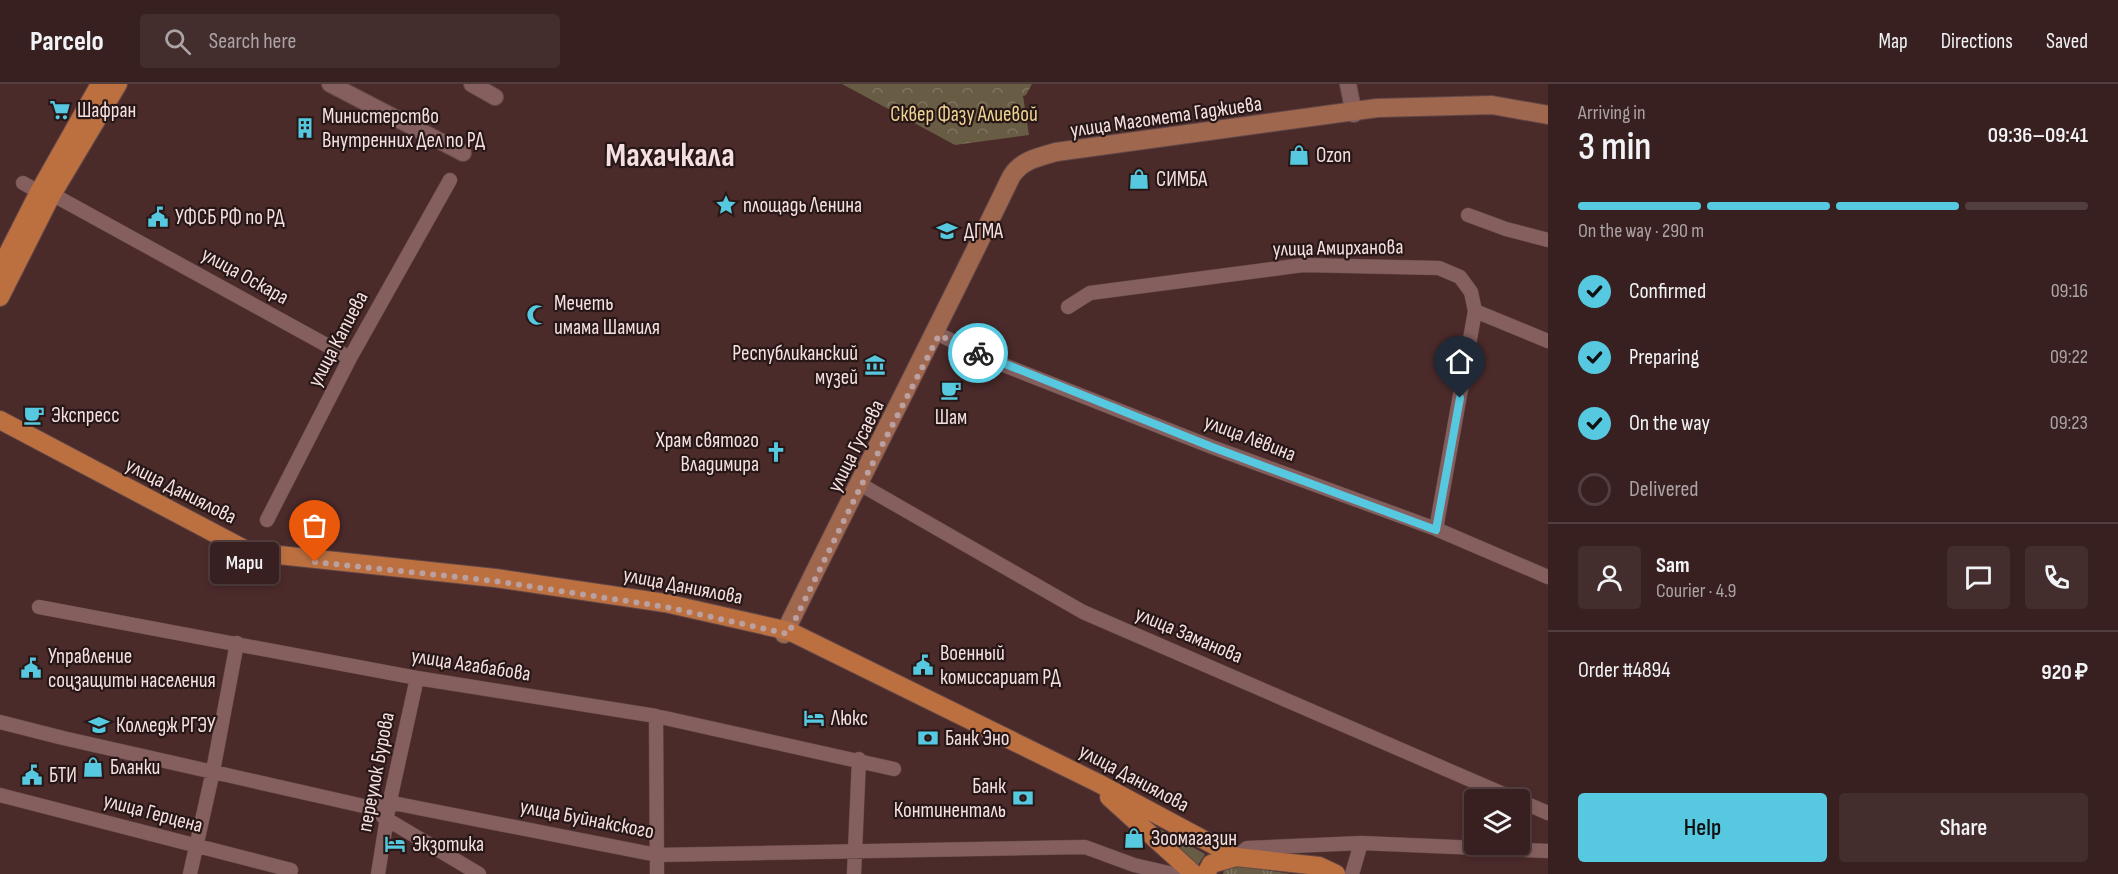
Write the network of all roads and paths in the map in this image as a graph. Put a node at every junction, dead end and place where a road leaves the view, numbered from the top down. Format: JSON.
{"nodes":[{"id":1,"x":100,"y":84,"type":"edge"},
{"id":2,"x":118,"y":84,"type":"edge"},
{"id":3,"x":330,"y":84,"type":"edge"},
{"id":4,"x":472,"y":84,"type":"edge"},
{"id":5,"x":1348,"y":84,"type":"edge"},
{"id":6,"x":495,"y":97,"type":"dead end"},
{"id":7,"x":1353,"y":112,"type":"junction"},
{"id":8,"x":1548,"y":117,"type":"edge"},
{"id":9,"x":463,"y":153,"type":"dead end"},
{"id":10,"x":1041,"y":160,"type":"joint"},
{"id":11,"x":1011,"y":177,"type":"joint"},
{"id":12,"x":450,"y":180,"type":"dead end"},
{"id":13,"x":38,"y":190,"type":"junction"},
{"id":14,"x":1468,"y":215,"type":"dead end"},
{"id":15,"x":1548,"y":240,"type":"edge"},
{"id":16,"x":0,"y":269,"type":"edge"},
{"id":17,"x":0,"y":297,"type":"edge"},
{"id":18,"x":1068,"y":307,"type":"dead end"},
{"id":19,"x":1475,"y":311,"type":"junction"},
{"id":20,"x":938,"y":334,"type":"junction"},
{"id":21,"x":1548,"y":341,"type":"edge"},
{"id":22,"x":350,"y":358,"type":"junction"},
{"id":23,"x":0,"y":422,"type":"edge"},
{"id":24,"x":860,"y":484,"type":"junction"},
{"id":25,"x":267,"y":520,"type":"dead end"},
{"id":26,"x":1436,"y":530,"type":"junction"},
{"id":27,"x":1548,"y":577,"type":"edge"},
{"id":28,"x":39,"y":607,"type":"dead end"},
{"id":29,"x":787,"y":632,"type":"junction"},
{"id":30,"x":237,"y":644,"type":"junction"},
{"id":31,"x":417,"y":678,"type":"junction"},
{"id":32,"x":656,"y":716,"type":"junction"},
{"id":33,"x":0,"y":722,"type":"edge"},
{"id":34,"x":859,"y":759,"type":"junction"},
{"id":35,"x":894,"y":769,"type":"dead end"},
{"id":36,"x":213,"y":771,"type":"junction"},
{"id":37,"x":1493,"y":789,"type":"edge"},
{"id":38,"x":0,"y":795,"type":"edge"},
{"id":39,"x":389,"y":805,"type":"junction"},
{"id":40,"x":1530,"y":805,"type":"edge"},
{"id":41,"x":368,"y":807,"type":"junction"},
{"id":42,"x":1548,"y":813,"type":"edge"},
{"id":43,"x":388,"y":820,"type":"junction"},
{"id":44,"x":1361,"y":843,"type":"junction"},
{"id":45,"x":197,"y":846,"type":"junction"},
{"id":46,"x":1548,"y":851,"type":"edge"},
{"id":47,"x":854,"y":852,"type":"junction"},
{"id":48,"x":657,"y":855,"type":"junction"},
{"id":49,"x":1236,"y":857,"type":"junction"},
{"id":50,"x":190,"y":874,"type":"edge"},
{"id":51,"x":290,"y":874,"type":"edge"},
{"id":52,"x":378,"y":874,"type":"edge"},
{"id":53,"x":479,"y":874,"type":"edge"},
{"id":54,"x":657,"y":874,"type":"edge"},
{"id":55,"x":854,"y":874,"type":"edge"},
{"id":56,"x":1173,"y":874,"type":"edge"},
{"id":57,"x":1194,"y":874,"type":"edge"},
{"id":58,"x":1206,"y":874,"type":"edge"},
{"id":59,"x":1336,"y":874,"type":"edge"},
{"id":60,"x":1352,"y":874,"type":"edge"}],
"edges":[{"from":1,"to":13,"type":"main road"},
{"from":2,"to":13,"type":"main road"},
{"from":3,"to":9,"type":"street"},
{"from":4,"to":6,"type":"street"},
{"from":5,"to":7,"type":"street"},
{"from":7,"to":8,"type":"main road","name":"улица Магомета Гаджиева"},
{"from":7,"to":10,"type":"main road","name":"улица Магомета Гаджиева"},
{"from":7,"to":11,"type":"main road","name":"улица Магомета Гаджиева"},
{"from":10,"to":20,"type":"main road","name":"улица Гусаева"},
{"from":11,"to":20,"type":"main road","name":"улица Гусаева"},
{"from":12,"to":22,"type":"street","name":"улица Капиева"},
{"from":13,"to":16,"type":"main road"},
{"from":13,"to":17,"type":"main road"},
{"from":13,"to":22,"type":"street","name":"улица Оскара"},
{"from":14,"to":15,"type":"street"},
{"from":18,"to":19,"type":"street","name":"улица Амирханова"},
{"from":19,"to":21,"type":"street"},
{"from":19,"to":26,"type":"street"},
{"from":20,"to":24,"type":"main road","name":"улица Гусаева"},
{"from":20,"to":26,"type":"street","name":"улица Лёвина"},
{"from":22,"to":25,"type":"street","name":"улица Капиева"},
{"from":23,"to":29,"type":"main road","name":"улица Даниялова"},
{"from":24,"to":29,"type":"main road","name":"улица Гусаева"},
{"from":24,"to":37,"type":"street","name":"улица Заманова"},
{"from":26,"to":27,"type":"street","name":"улица Лёвина"},
{"from":28,"to":30,"type":"street","name":"улица Агабабова"},
{"from":29,"to":49,"type":"main road","name":"улица Даниялова"},
{"from":29,"to":57,"type":"main road","name":"улица Даниялова"},
{"from":30,"to":31,"type":"street","name":"улица Агабабова"},
{"from":30,"to":36,"type":"street"},
{"from":31,"to":32,"type":"street","name":"улица Агабабова"},
{"from":31,"to":39,"type":"street","name":"переулок Бурова"},
{"from":32,"to":34,"type":"street","name":"улица Агабабова"},
{"from":32,"to":48,"type":"street"},
{"from":33,"to":36,"type":"street","name":"улица Буйнакского"},
{"from":34,"to":35,"type":"street","name":"улица Агабабова"},
{"from":34,"to":47,"type":"street"},
{"from":36,"to":41,"type":"street","name":"улица Буйнакского"},
{"from":36,"to":45,"type":"street"},
{"from":38,"to":45,"type":"street","name":"улица Герцена"},
{"from":39,"to":41,"type":"street","name":"улица Буйнакского"},
{"from":39,"to":43,"type":"street","name":"переулок Бурова"},
{"from":39,"to":48,"type":"street","name":"улица Буйнакского"},
{"from":40,"to":42,"type":"street","name":"улица Заманова"},
{"from":41,"to":43,"type":"street"},
{"from":43,"to":52,"type":"street","name":"переулок Бурова"},
{"from":43,"to":53,"type":"street"},
{"from":44,"to":46,"type":"street"},
{"from":44,"to":49,"type":"street"},
{"from":44,"to":60,"type":"street"},
{"from":45,"to":50,"type":"street"},
{"from":45,"to":51,"type":"street","name":"улица Герцена"},
{"from":47,"to":48,"type":"street","name":"улица Буйнакского"},
{"from":47,"to":55,"type":"street"},
{"from":47,"to":56,"type":"street","name":"улица Буйнакского"},
{"from":48,"to":54,"type":"street"},
{"from":49,"to":58,"type":"main road"},
{"from":49,"to":59,"type":"main road","name":"улица Даниялова"}]}
